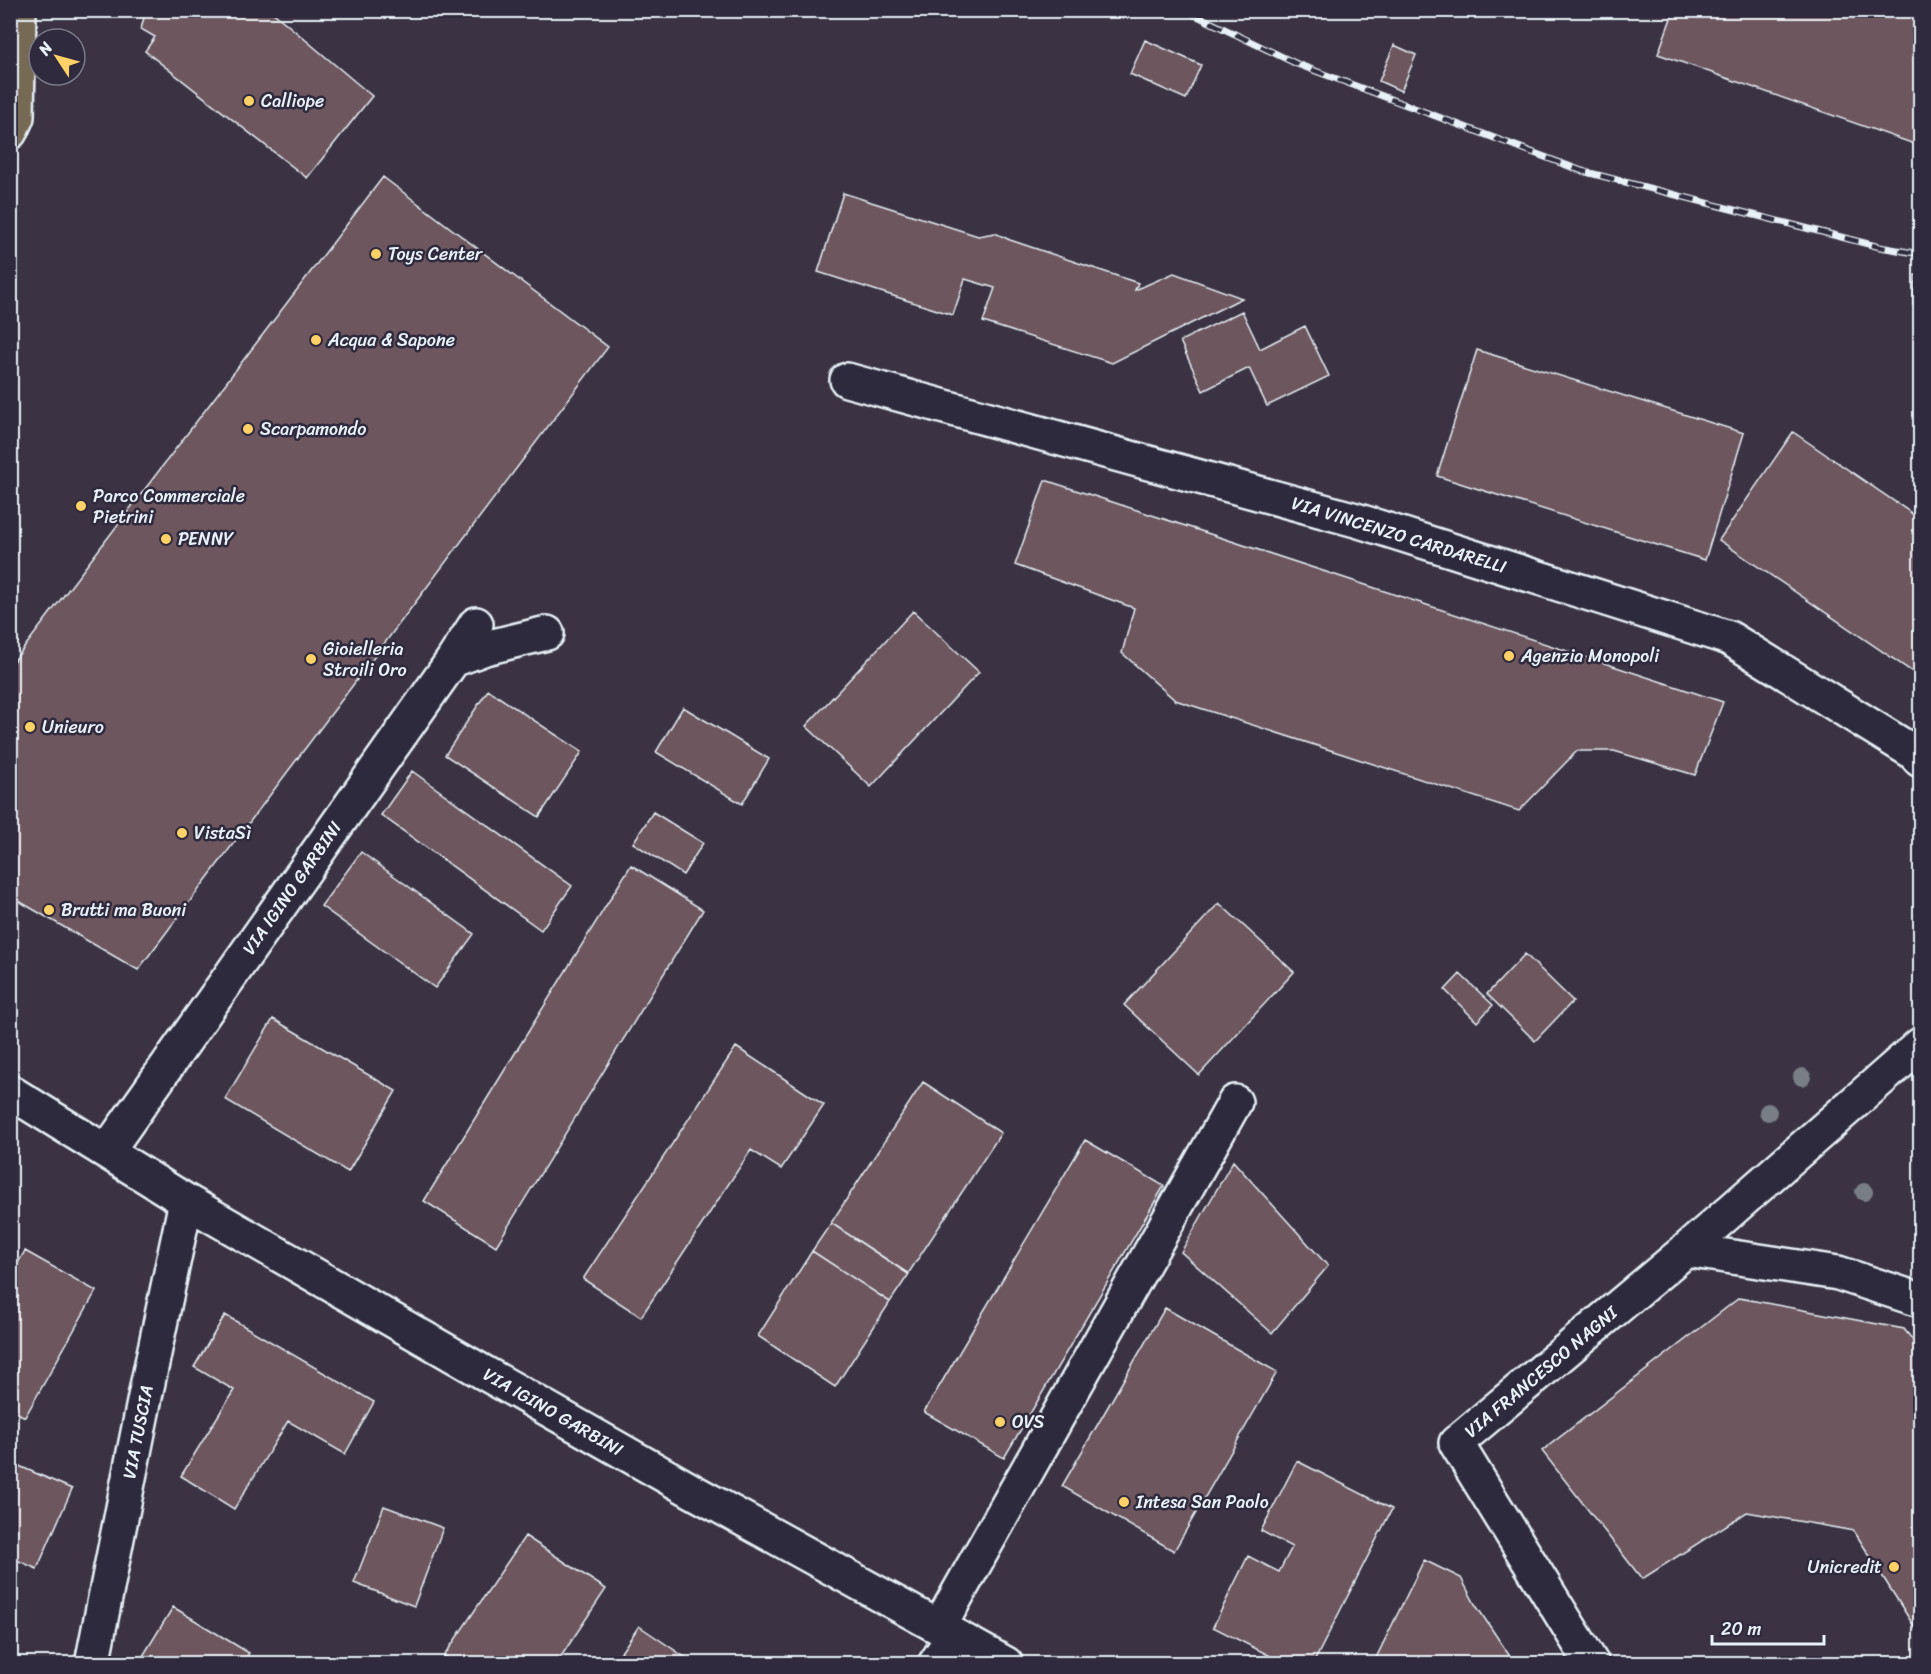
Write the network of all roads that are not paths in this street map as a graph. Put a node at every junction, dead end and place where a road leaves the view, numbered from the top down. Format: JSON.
{"nodes":[{"id":1,"x":17,"y":10,"type":"edge"},
{"id":2,"x":10,"y":23,"type":"edge"},
{"id":3,"x":10,"y":132,"type":"edge"},
{"id":4,"x":847,"y":380,"type":"dead end"},
{"id":5,"x":476,"y":624,"type":"dead end"},
{"id":6,"x":547,"y":633,"type":"dead end"},
{"id":7,"x":453,"y":660,"type":"junction"},
{"id":8,"x":1920,"y":760,"type":"edge"},
{"id":9,"x":1920,"y":1045,"type":"edge"},
{"id":10,"x":10,"y":1092,"type":"edge"},
{"id":11,"x":1235,"y":1102,"type":"dead end"},
{"id":12,"x":107,"y":1151,"type":"junction"},
{"id":13,"x":186,"y":1201,"type":"junction"},
{"id":14,"x":1686,"y":1250,"type":"junction"},
{"id":15,"x":1920,"y":1300,"type":"edge"},
{"id":16,"x":946,"y":1631,"type":"junction"},
{"id":17,"x":92,"y":1664,"type":"edge"},
{"id":18,"x":935,"y":1664,"type":"edge"},
{"id":19,"x":1006,"y":1664,"type":"edge"},
{"id":20,"x":1592,"y":1664,"type":"edge"}],
"edges":[{"from":1,"to":2,"type":"highway"},
{"from":1,"to":3,"type":"highway"},
{"from":4,"to":8,"type":"street","name":"VIA VINCENZO CARDARELLI"},
{"from":5,"to":7,"type":"street","name":"VIA IGINO GARBINI"},
{"from":6,"to":7,"type":"street"},
{"from":7,"to":12,"type":"street","name":"VIA IGINO GARBINI"},
{"from":9,"to":14,"type":"street","name":"VIA FRANCESCO NAGNI"},
{"from":10,"to":12,"type":"street","name":"VIA IGINO GARBINI"},
{"from":11,"to":16,"type":"street"},
{"from":12,"to":13,"type":"street","name":"VIA IGINO GARBINI"},
{"from":13,"to":16,"type":"street","name":"VIA IGINO GARBINI"},
{"from":13,"to":17,"type":"street","name":"VIA TUSCIA"},
{"from":14,"to":15,"type":"street"},
{"from":14,"to":20,"type":"street","name":"VIA FRANCESCO NAGNI"},
{"from":16,"to":18,"type":"street"},
{"from":16,"to":19,"type":"street","name":"VIA IGINO GARBINI"}]}
